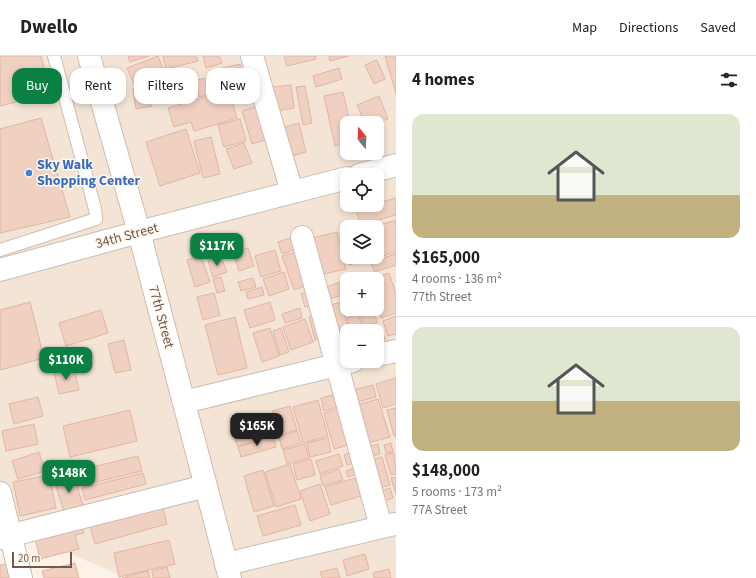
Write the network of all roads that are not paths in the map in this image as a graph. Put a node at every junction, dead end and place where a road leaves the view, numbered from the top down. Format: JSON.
{"nodes":[{"id":1,"x":54,"y":56,"type":"edge"},
{"id":2,"x":89,"y":56,"type":"edge"},
{"id":3,"x":252,"y":56,"type":"edge"},
{"id":4,"x":396,"y":165,"type":"edge"},
{"id":5,"x":384,"y":168,"type":"edge"},
{"id":6,"x":340,"y":180,"type":"edge"},
{"id":7,"x":292,"y":192,"type":"junction"},
{"id":8,"x":139,"y":232,"type":"junction"},
{"id":9,"x":302,"y":238,"type":"dead end"},
{"id":10,"x":0,"y":250,"type":"edge"},
{"id":11,"x":0,"y":270,"type":"edge"},
{"id":12,"x":340,"y":348,"type":"edge"},
{"id":13,"x":396,"y":351,"type":"edge"},
{"id":14,"x":384,"y":354,"type":"edge"},
{"id":15,"x":340,"y":364,"type":"edge"},
{"id":16,"x":346,"y":368,"type":"edge"},
{"id":17,"x":184,"y":402,"type":"junction"},
{"id":18,"x":206,"y":486,"type":"junction"},
{"id":19,"x":0,"y":492,"type":"edge"},
{"id":20,"x":389,"y":526,"type":"edge"},
{"id":21,"x":5,"y":537,"type":"edge"},
{"id":22,"x":228,"y":571,"type":"edge"},
{"id":23,"x":21,"y":578,"type":"edge"}],
"edges":[{"from":1,"to":10,"type":"lane"},
{"from":2,"to":8,"type":"street","name":"77th Street"},
{"from":3,"to":7,"type":"street"},
{"from":4,"to":5,"type":"street"},
{"from":6,"to":7,"type":"street","name":"34th Street"},
{"from":7,"to":8,"type":"street","name":"34th Street"},
{"from":8,"to":11,"type":"street","name":"34th Street"},
{"from":8,"to":17,"type":"street","name":"77th Street"},
{"from":9,"to":12,"type":"street"},
{"from":13,"to":14,"type":"street"},
{"from":15,"to":17,"type":"street"},
{"from":16,"to":20,"type":"street"},
{"from":17,"to":18,"type":"street","name":"77th Street"},
{"from":18,"to":21,"type":"street"},
{"from":18,"to":22,"type":"street","name":"77th Street"},
{"from":19,"to":21,"type":"street"},
{"from":20,"to":22,"type":"street"},
{"from":21,"to":23,"type":"street"}]}
